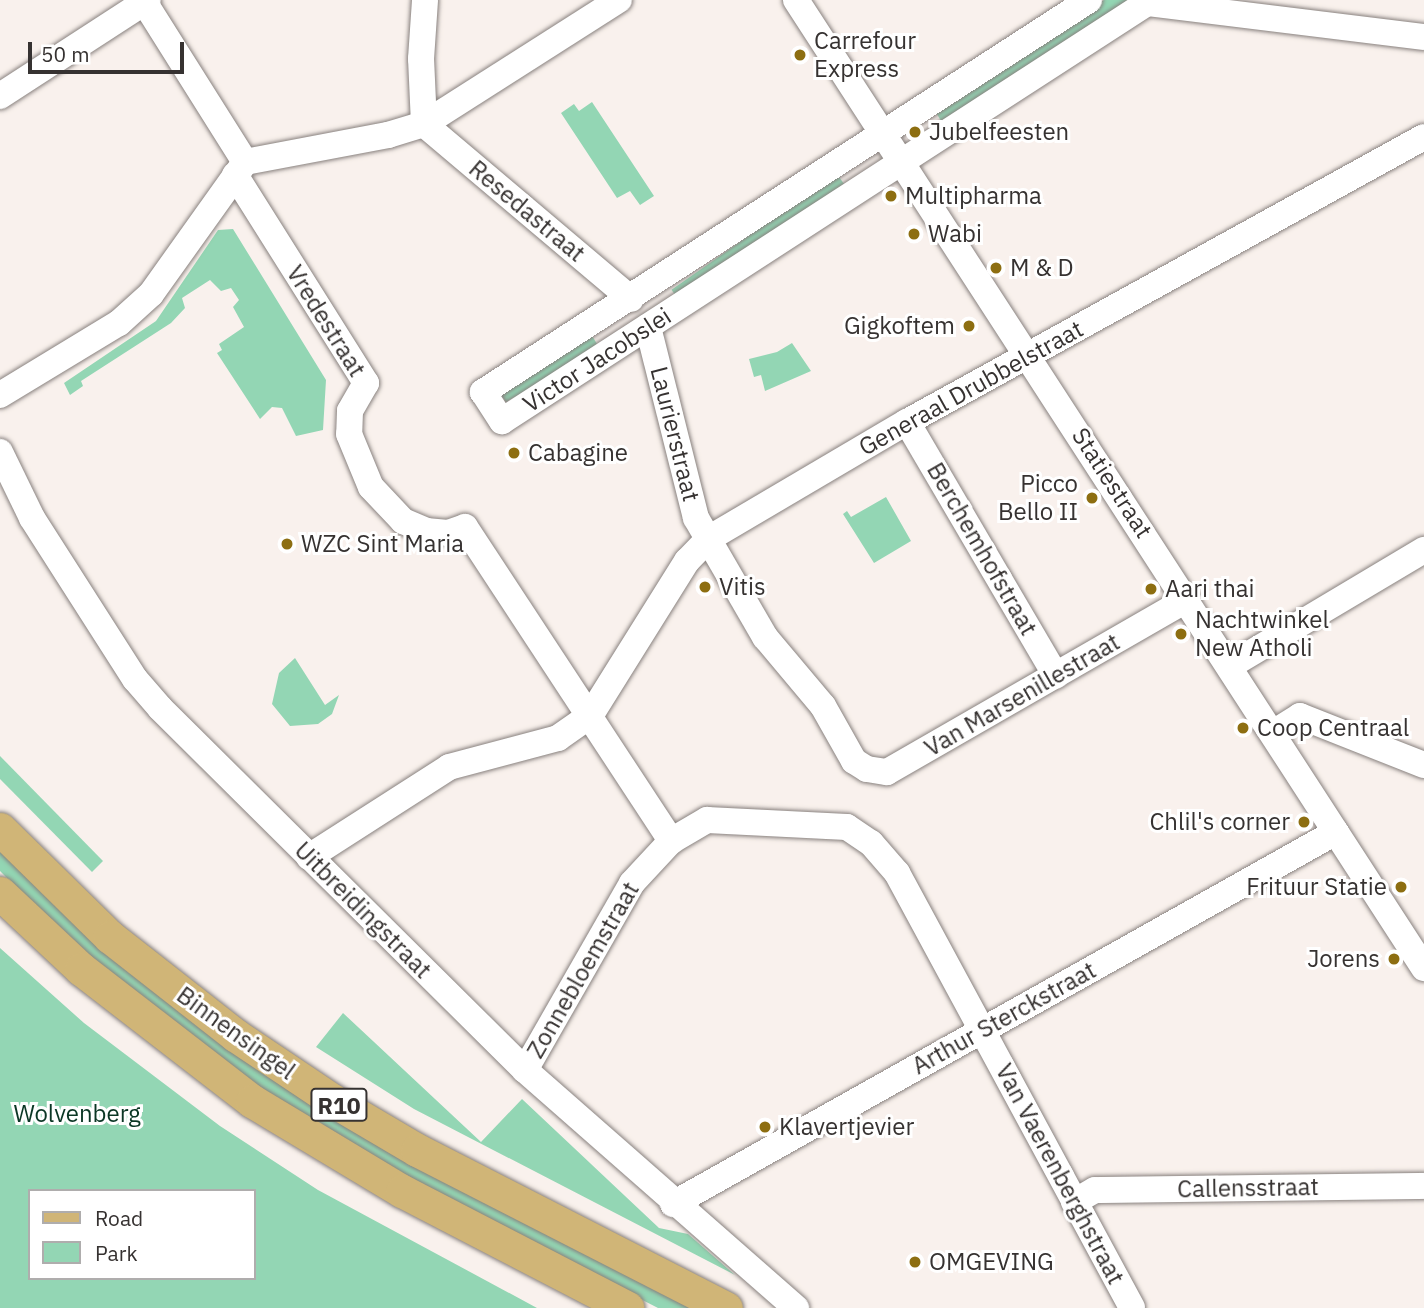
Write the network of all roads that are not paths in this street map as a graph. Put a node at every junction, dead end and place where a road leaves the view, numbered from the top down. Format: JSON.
{"nodes":[{"id":1,"x":425,"y":0,"type":"edge"},
{"id":2,"x":619,"y":0,"type":"edge"},
{"id":3,"x":796,"y":0,"type":"edge"},
{"id":4,"x":1089,"y":0,"type":"edge"},
{"id":5,"x":145,"y":1,"type":"edge"},
{"id":6,"x":1146,"y":1,"type":"edge"},
{"id":7,"x":1424,"y":37,"type":"edge"},
{"id":8,"x":0,"y":96,"type":"edge"},
{"id":9,"x":424,"y":124,"type":"junction"},
{"id":10,"x":884,"y":133,"type":"junction"},
{"id":11,"x":1423,"y":138,"type":"edge"},
{"id":12,"x":902,"y":161,"type":"junction"},
{"id":13,"x":240,"y":168,"type":"junction"},
{"id":14,"x":631,"y":299,"type":"junction"},
{"id":15,"x":648,"y":327,"type":"junction"},
{"id":16,"x":1029,"y":354,"type":"junction"},
{"id":17,"x":0,"y":395,"type":"edge"},
{"id":18,"x":907,"y":422,"type":"junction"},
{"id":19,"x":0,"y":452,"type":"edge"},
{"id":20,"x":708,"y":539,"type":"junction"},
{"id":21,"x":1424,"y":551,"type":"edge"},
{"id":22,"x":1188,"y":599,"type":"junction"},
{"id":23,"x":1231,"y":666,"type":"junction"},
{"id":24,"x":1056,"y":676,"type":"junction"},
{"id":25,"x":590,"y":716,"type":"junction"},
{"id":26,"x":1273,"y":733,"type":"junction"},
{"id":27,"x":1424,"y":765,"type":"edge"},
{"id":28,"x":0,"y":829,"type":"edge"},
{"id":29,"x":853,"y":831,"type":"joint"},
{"id":30,"x":1336,"y":832,"type":"junction"},
{"id":31,"x":671,"y":841,"type":"junction"},
{"id":32,"x":309,"y":857,"type":"junction"},
{"id":33,"x":0,"y":893,"type":"edge"},
{"id":34,"x":1424,"y":968,"type":"edge"},
{"id":35,"x":982,"y":1031,"type":"junction"},
{"id":36,"x":525,"y":1070,"type":"junction"},
{"id":37,"x":1424,"y":1186,"type":"edge"},
{"id":38,"x":1074,"y":1202,"type":"junction"},
{"id":39,"x":673,"y":1204,"type":"junction"},
{"id":40,"x":628,"y":1308,"type":"edge"},
{"id":41,"x":726,"y":1308,"type":"edge"},
{"id":42,"x":796,"y":1308,"type":"edge"},
{"id":43,"x":1132,"y":1308,"type":"edge"}],
"edges":[{"from":1,"to":9,"type":"street"},
{"from":2,"to":9,"type":"street"},
{"from":3,"to":10,"type":"street","name":"Statiestraat"},
{"from":4,"to":10,"type":"street","name":"Victor Jacobslei"},
{"from":5,"to":8,"type":"street"},
{"from":5,"to":13,"type":"street","name":"Vredestraat"},
{"from":6,"to":7,"type":"street"},
{"from":6,"to":12,"type":"street","name":"Victor Jacobslei"},
{"from":9,"to":13,"type":"street"},
{"from":9,"to":14,"type":"street","name":"Resedastraat"},
{"from":10,"to":12,"type":"street","name":"Statiestraat"},
{"from":10,"to":14,"type":"street","name":"Victor Jacobslei"},
{"from":11,"to":16,"type":"street","name":"Generaal Drubbelstraat"},
{"from":12,"to":15,"type":"street","name":"Victor Jacobslei"},
{"from":12,"to":16,"type":"street","name":"Statiestraat"},
{"from":13,"to":17,"type":"street"},
{"from":13,"to":25,"type":"street","name":"Vredestraat"},
{"from":14,"to":15,"type":"street","name":"Victor Jacobslei"},
{"from":15,"to":20,"type":"street","name":"Laurierstraat"},
{"from":16,"to":18,"type":"street","name":"Generaal Drubbelstraat"},
{"from":16,"to":22,"type":"street","name":"Statiestraat"},
{"from":18,"to":20,"type":"street","name":"Generaal Drubbelstraat"},
{"from":18,"to":24,"type":"street","name":"Berchemhofstraat"},
{"from":19,"to":32,"type":"street","name":"Uitbreidingstraat"},
{"from":20,"to":24,"type":"street","name":"Van Marsenillestraat"},
{"from":20,"to":25,"type":"street","name":"Generaal Drubbelstraat"},
{"from":21,"to":23,"type":"street"},
{"from":22,"to":23,"type":"street","name":"Statiestraat"},
{"from":22,"to":24,"type":"street","name":"Van Marsenillestraat"},
{"from":23,"to":26,"type":"street","name":"Statiestraat"},
{"from":25,"to":31,"type":"street","name":"Vredestraat"},
{"from":25,"to":32,"type":"street"},
{"from":26,"to":27,"type":"street"},
{"from":26,"to":30,"type":"street","name":"Statiestraat"},
{"from":28,"to":41,"type":"main road","name":"Binnensingel","number":"R10"},
{"from":29,"to":31,"type":"street","name":"Zonnebloemstraat"},
{"from":29,"to":35,"type":"street","name":"Van Vaerenberghstraat"},
{"from":30,"to":34,"type":"street","name":"Statiestraat"},
{"from":30,"to":35,"type":"street","name":"Arthur Sterckstraat"},
{"from":31,"to":36,"type":"street","name":"Zonnebloemstraat"},
{"from":32,"to":36,"type":"street","name":"Uitbreidingstraat"},
{"from":33,"to":40,"type":"main road","name":"Binnensingel","number":"R10"},
{"from":35,"to":38,"type":"street","name":"Van Vaerenberghstraat"},
{"from":35,"to":39,"type":"street","name":"Arthur Sterckstraat"},
{"from":36,"to":39,"type":"street","name":"Uitbreidingstraat"},
{"from":37,"to":38,"type":"street","name":"Callensstraat"},
{"from":38,"to":43,"type":"street","name":"Van Vaerenberghstraat"},
{"from":39,"to":42,"type":"street","name":"Uitbreidingstraat"}]}
